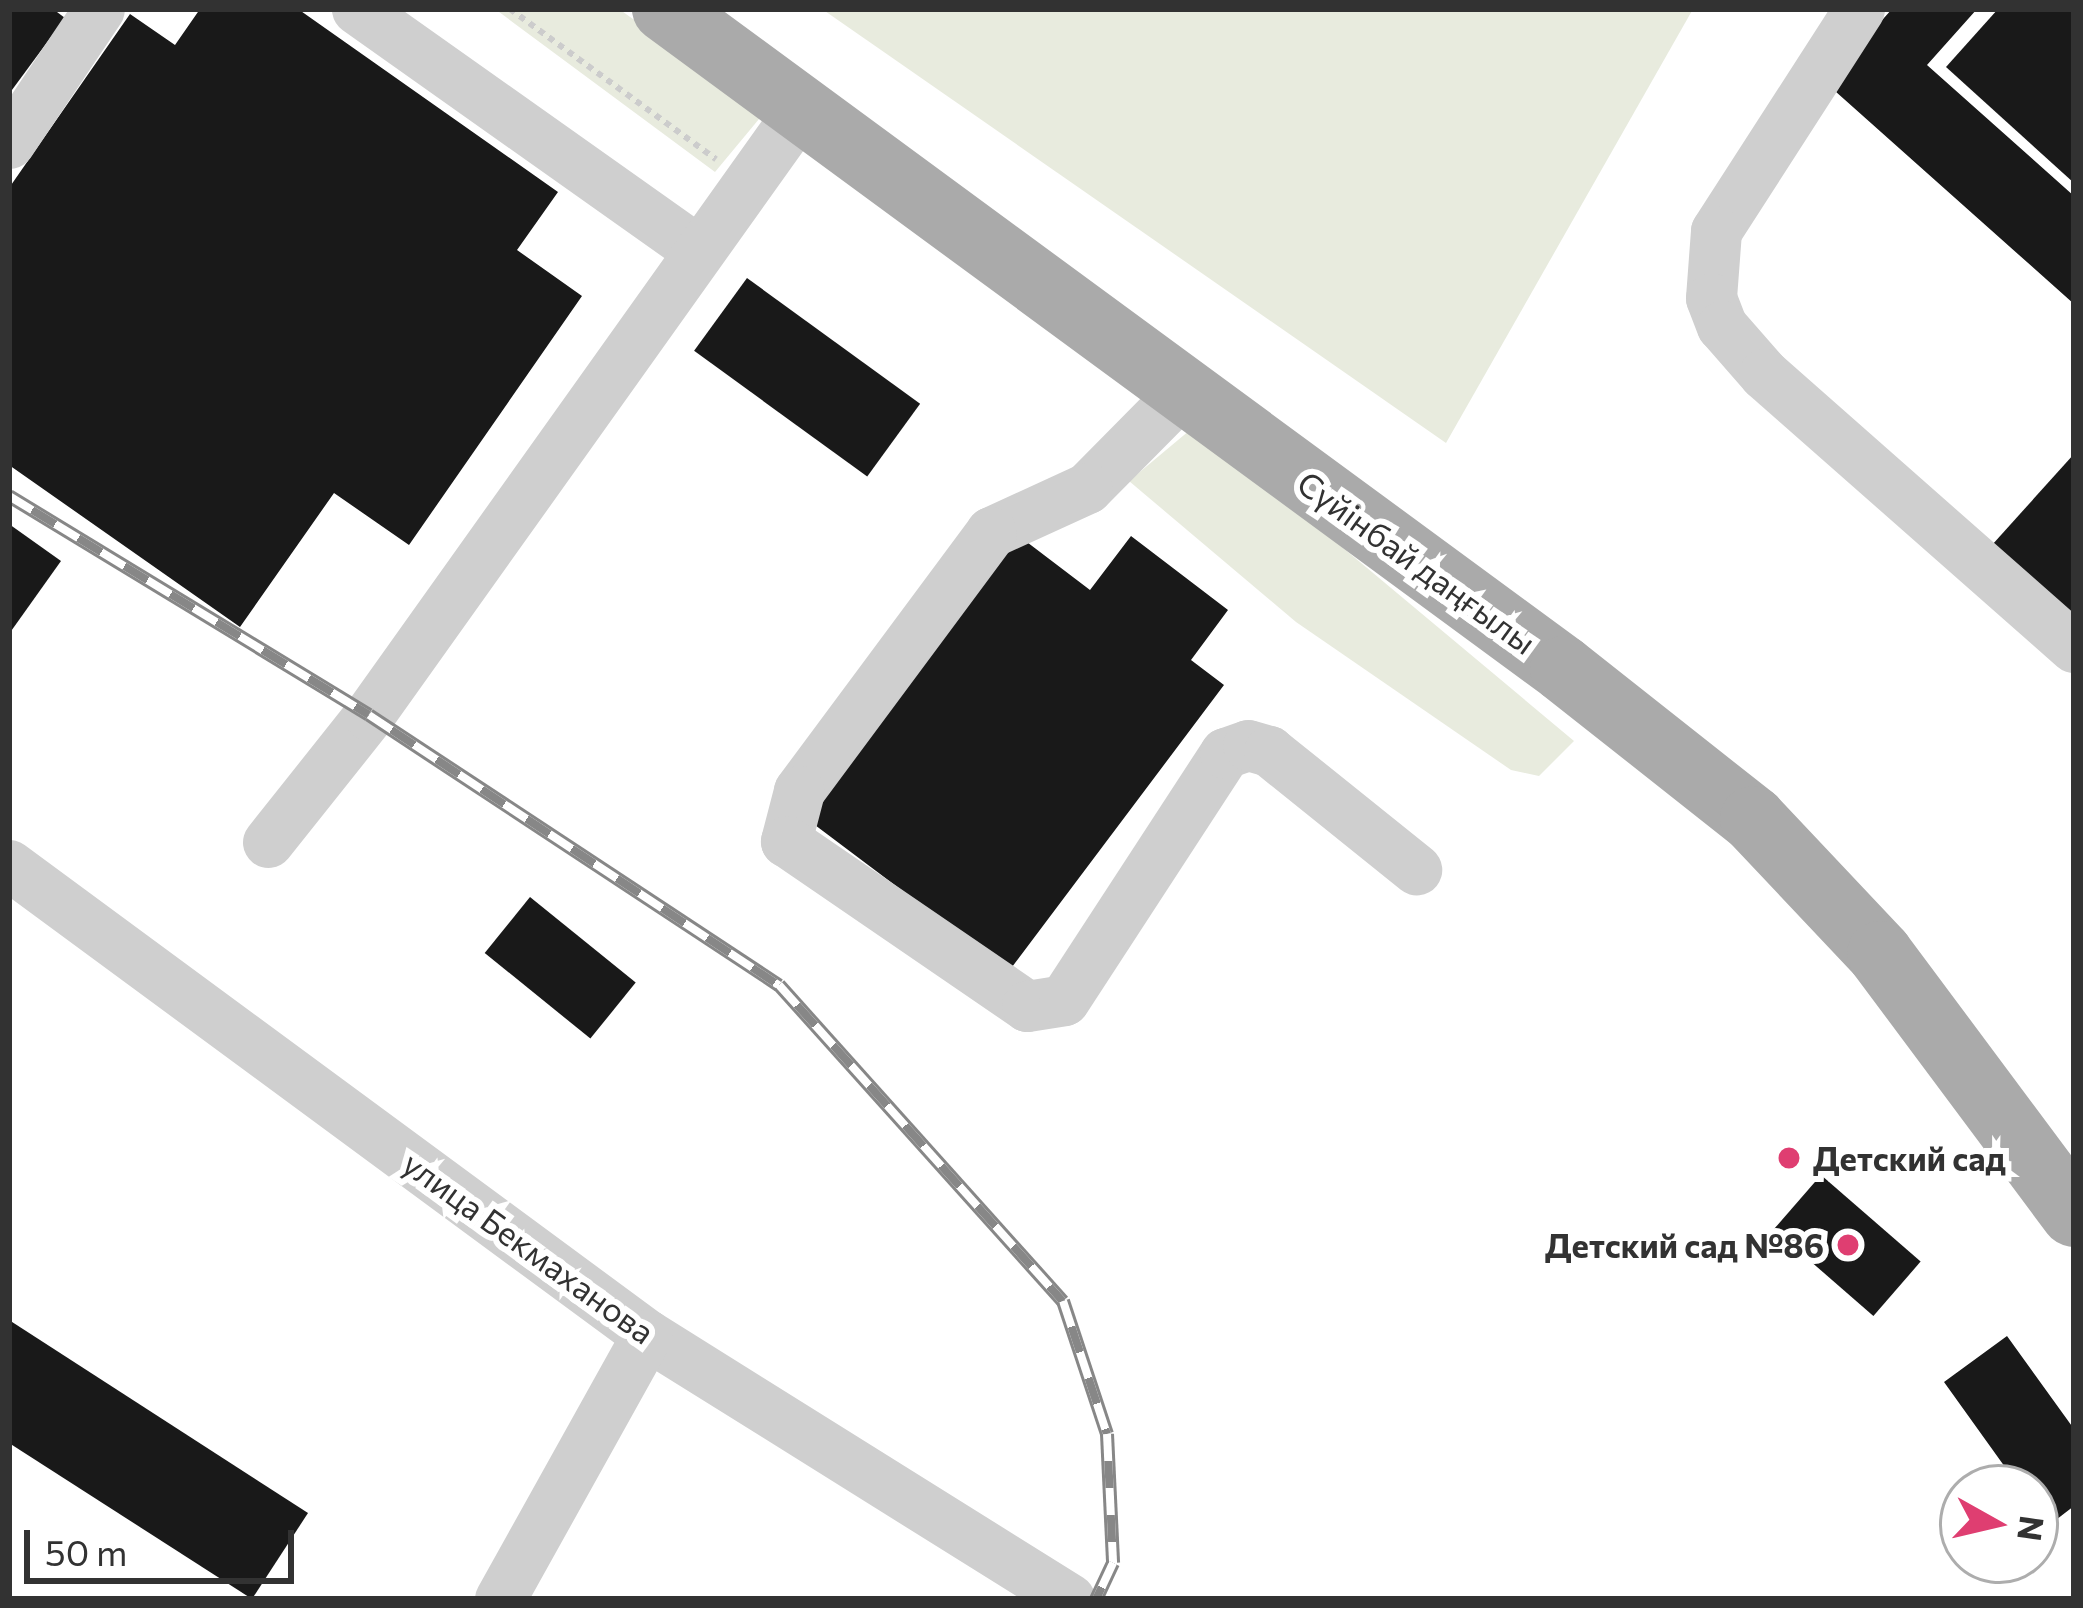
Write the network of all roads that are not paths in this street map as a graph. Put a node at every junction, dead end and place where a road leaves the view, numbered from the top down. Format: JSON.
{"nodes":[{"id":1,"x":98,"y":9,"type":"edge"},
{"id":2,"x":357,"y":9,"type":"edge"},
{"id":3,"x":665,"y":9,"type":"edge"},
{"id":4,"x":1859,"y":9,"type":"edge"},
{"id":5,"x":801,"y":109,"type":"junction"},
{"id":6,"x":9,"y":143,"type":"edge"},
{"id":7,"x":698,"y":250,"type":"junction"},
{"id":8,"x":1184,"y":390,"type":"junction"},
{"id":9,"x":2074,"y":647,"type":"edge"},
{"id":10,"x":268,"y":842,"type":"dead end"},
{"id":11,"x":9,"y":865,"type":"edge"},
{"id":12,"x":1416,"y":869,"type":"dead end"},
{"id":13,"x":2074,"y":1214,"type":"edge"},
{"id":14,"x":647,"y":1335,"type":"junction"},
{"id":15,"x":1042,"y":1592,"type":"edge"},
{"id":16,"x":500,"y":1599,"type":"edge"}],
"edges":[{"from":1,"to":6,"type":"street"},
{"from":2,"to":7,"type":"street"},
{"from":3,"to":5,"type":"main road","name":"Сүйінбай даңғылы"},
{"from":4,"to":9,"type":"street"},
{"from":5,"to":7,"type":"street"},
{"from":5,"to":8,"type":"main road","name":"Сүйінбай даңғылы"},
{"from":7,"to":10,"type":"street"},
{"from":8,"to":12,"type":"street"},
{"from":8,"to":13,"type":"main road","name":"Сүйінбай даңғылы"},
{"from":11,"to":14,"type":"street","name":"улица Бекмаханова"},
{"from":14,"to":15,"type":"street","name":"улица Бекмаханова"},
{"from":14,"to":16,"type":"street"}]}
